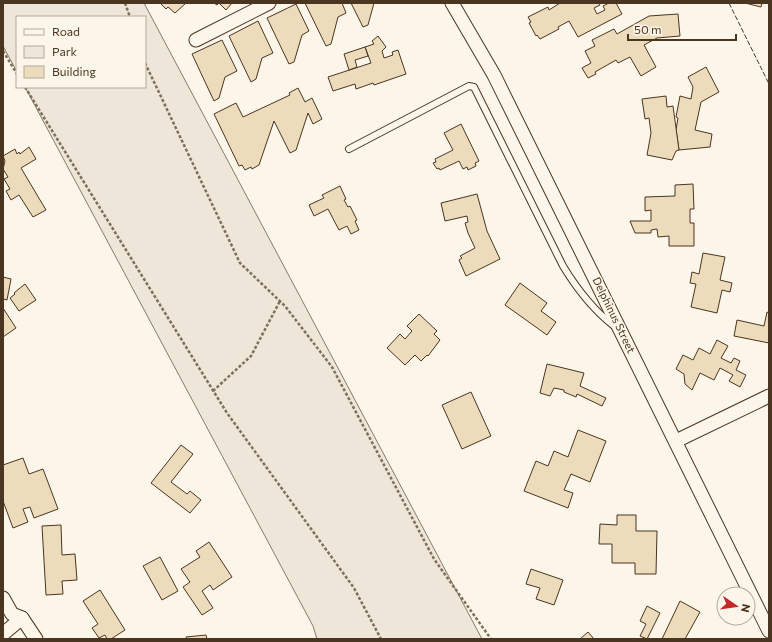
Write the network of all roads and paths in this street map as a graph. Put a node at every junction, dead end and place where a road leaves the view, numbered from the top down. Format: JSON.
{"nodes":[{"id":1,"x":125,"y":3,"type":"edge"},
{"id":2,"x":269,"y":3,"type":"edge"},
{"id":3,"x":452,"y":3,"type":"edge"},
{"id":4,"x":130,"y":16,"type":"edge"},
{"id":5,"x":196,"y":40,"type":"dead end"},
{"id":6,"x":3,"y":51,"type":"edge"},
{"id":7,"x":146,"y":65,"type":"edge"},
{"id":8,"x":16,"y":72,"type":"edge"},
{"id":9,"x":26,"y":88,"type":"edge"},
{"id":10,"x":349,"y":149,"type":"dead end"},
{"id":11,"x":280,"y":301,"type":"junction"},
{"id":12,"x":622,"y":332,"type":"junction"},
{"id":13,"x":212,"y":391,"type":"junction"},
{"id":14,"x":769,"y":396,"type":"edge"},
{"id":15,"x":676,"y":441,"type":"junction"},
{"id":16,"x":3,"y":598,"type":"edge"},
{"id":17,"x":22,"y":618,"type":"junction"},
{"id":18,"x":769,"y":630,"type":"edge"},
{"id":19,"x":3,"y":634,"type":"edge"},
{"id":20,"x":36,"y":639,"type":"edge"},
{"id":21,"x":381,"y":639,"type":"edge"},
{"id":22,"x":491,"y":639,"type":"edge"}],
"edges":[{"from":1,"to":4,"type":"path"},
{"from":2,"to":5,"type":"street"},
{"from":3,"to":12,"type":"street","name":"Delphinus Street"},
{"from":6,"to":8,"type":"path"},
{"from":7,"to":11,"type":"path"},
{"from":9,"to":13,"type":"path"},
{"from":10,"to":12,"type":"lane"},
{"from":11,"to":13,"type":"path"},
{"from":11,"to":22,"type":"path"},
{"from":12,"to":15,"type":"street","name":"Delphinus Street"},
{"from":13,"to":21,"type":"path"},
{"from":14,"to":15,"type":"street"},
{"from":15,"to":18,"type":"street","name":"Delphinus Street"},
{"from":16,"to":17,"type":"street"},
{"from":17,"to":19,"type":"street"},
{"from":17,"to":20,"type":"street"}]}
